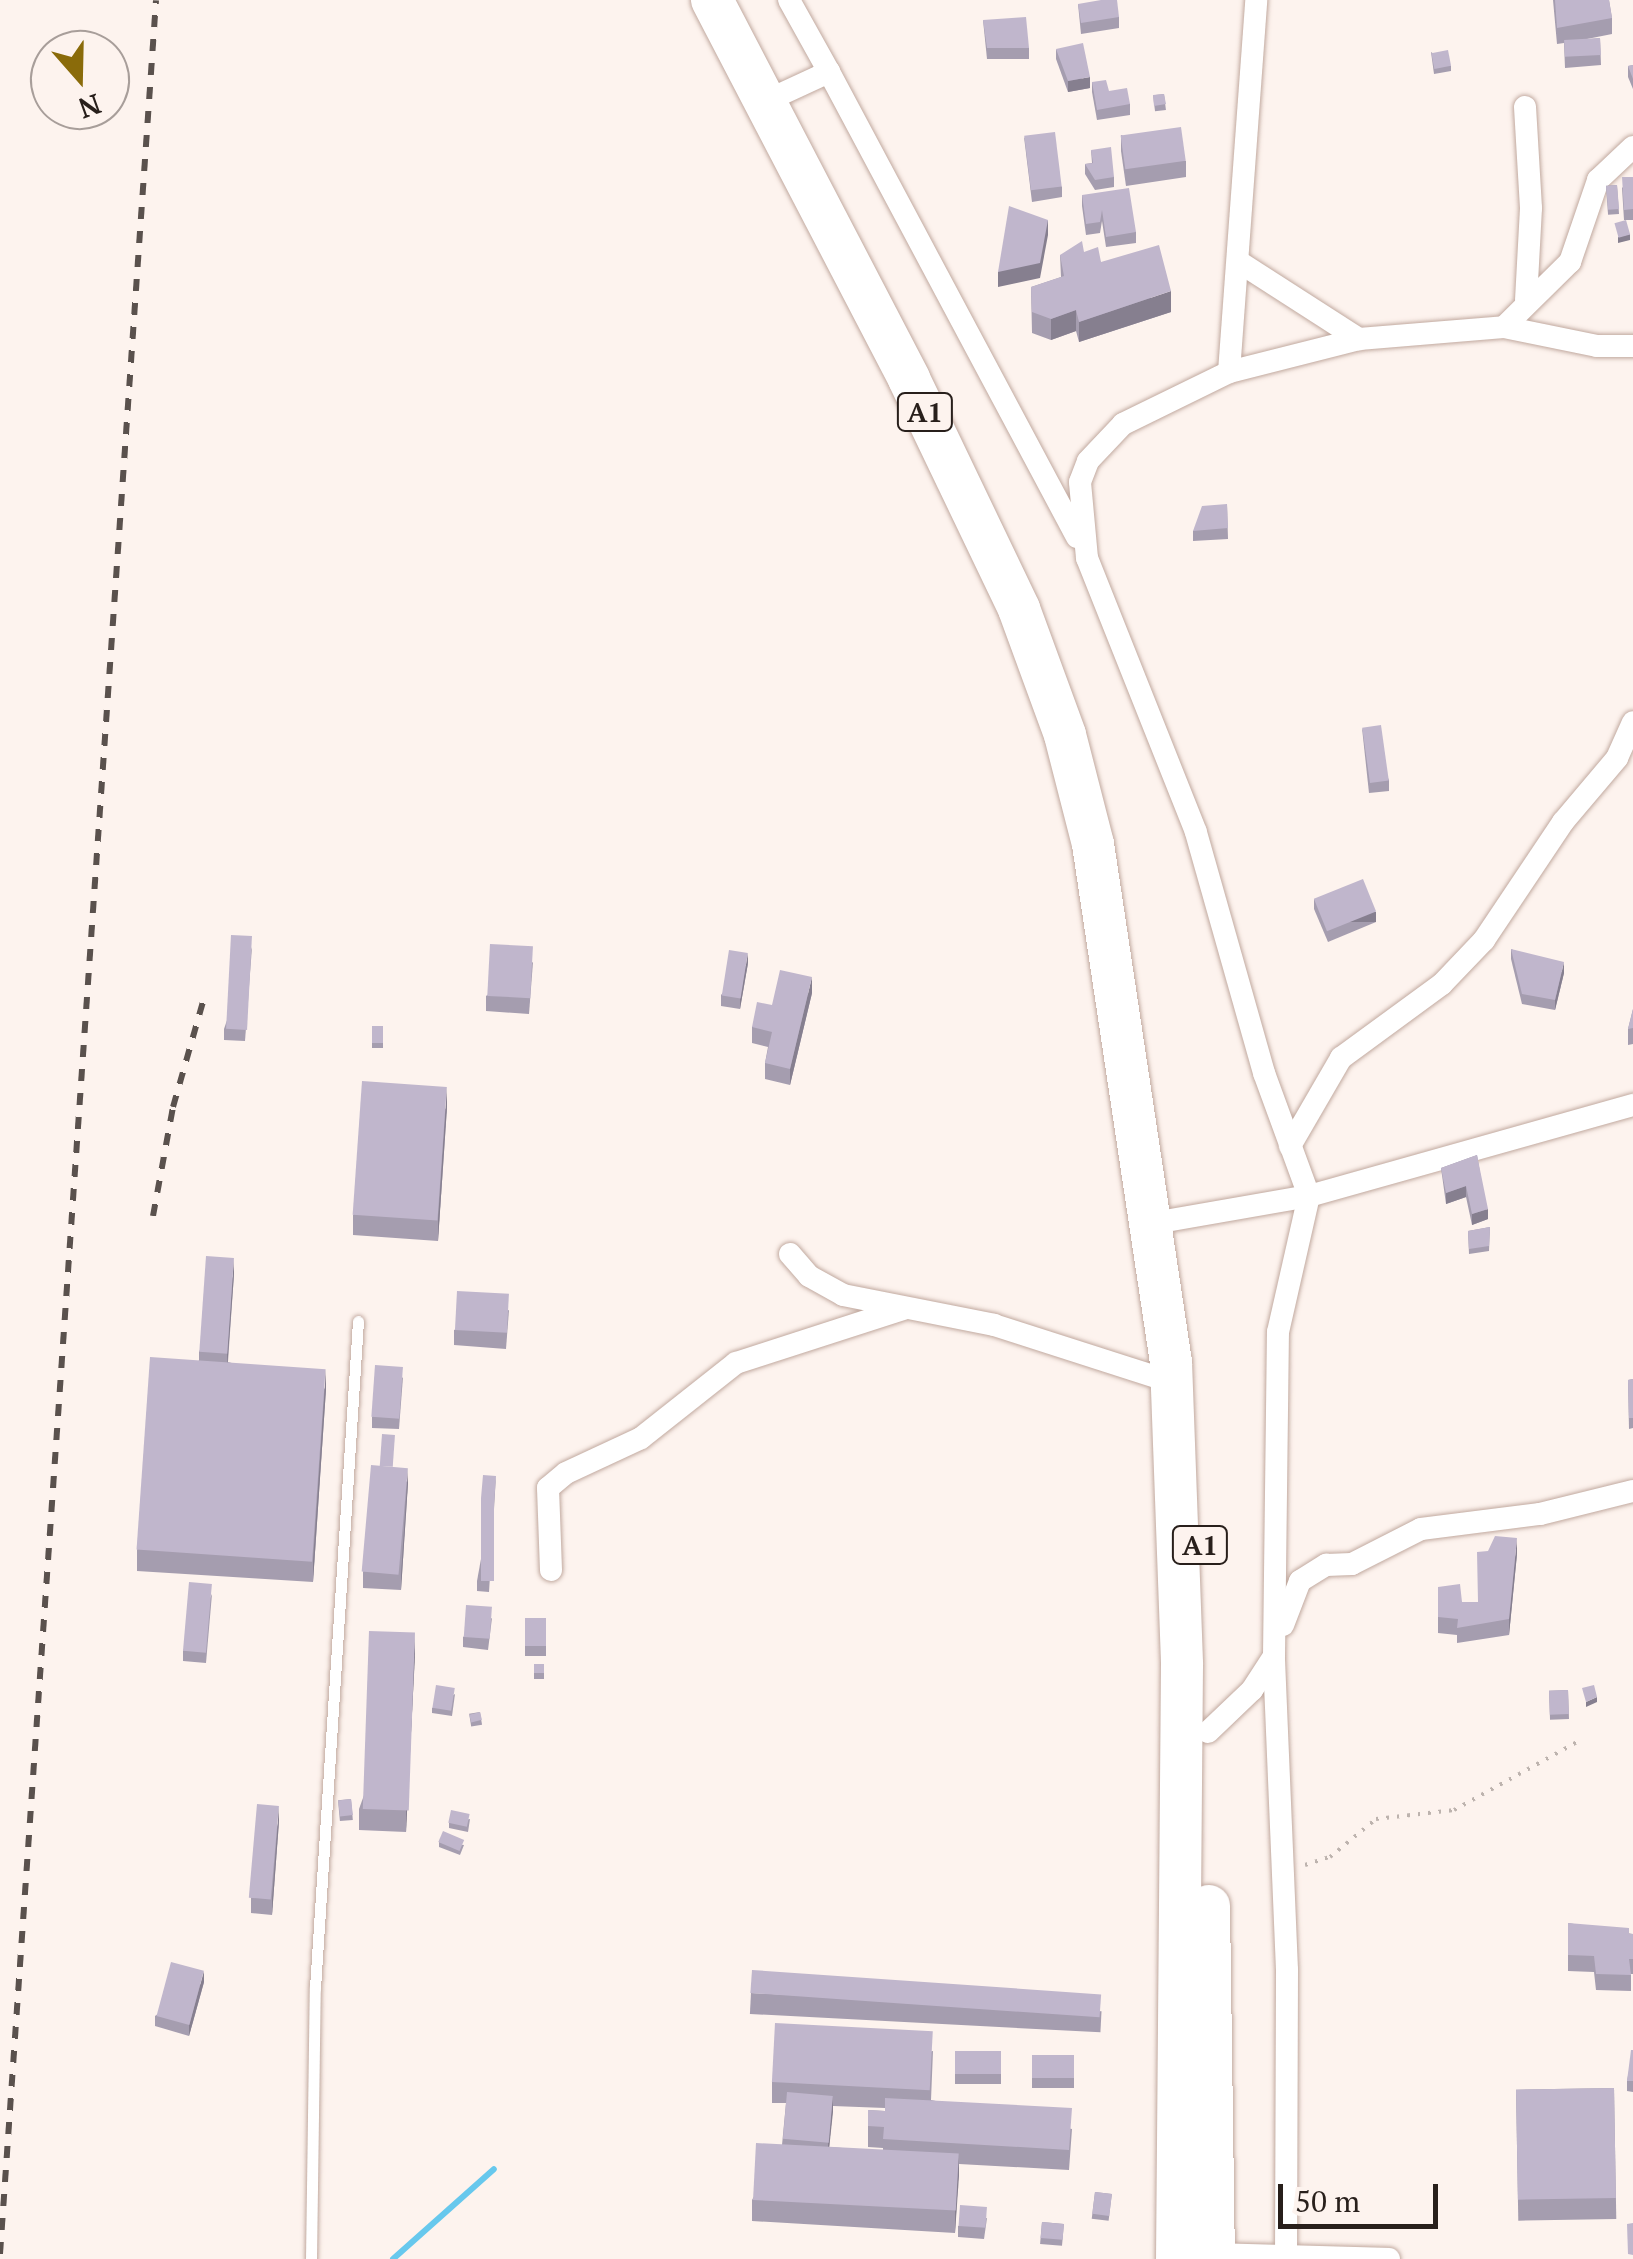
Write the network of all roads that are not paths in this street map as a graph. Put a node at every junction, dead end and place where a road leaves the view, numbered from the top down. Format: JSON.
{"nodes":[{"id":1,"x":712,"y":0,"type":"edge"},
{"id":2,"x":789,"y":0,"type":"edge"},
{"id":3,"x":1256,"y":0,"type":"edge"},
{"id":4,"x":829,"y":72,"type":"junction"},
{"id":5,"x":764,"y":102,"type":"junction"},
{"id":6,"x":1525,"y":106,"type":"dead end"},
{"id":7,"x":1633,"y":147,"type":"edge"},
{"id":8,"x":1239,"y":262,"type":"junction"},
{"id":9,"x":1526,"y":300,"type":"junction"},
{"id":10,"x":1504,"y":327,"type":"junction"},
{"id":11,"x":1359,"y":339,"type":"junction"},
{"id":12,"x":1633,"y":346,"type":"edge"},
{"id":13,"x":1228,"y":372,"type":"junction"},
{"id":14,"x":1088,"y":558,"type":"junction"},
{"id":15,"x":1633,"y":722,"type":"edge"},
{"id":16,"x":1633,"y":1105,"type":"edge"},
{"id":17,"x":1290,"y":1146,"type":"junction"},
{"id":18,"x":1309,"y":1196,"type":"junction"},
{"id":19,"x":1167,"y":1220,"type":"junction"},
{"id":20,"x":790,"y":1254,"type":"dead end"},
{"id":21,"x":903,"y":1309,"type":"junction"},
{"id":22,"x":358,"y":1321,"type":"dead end"},
{"id":23,"x":1172,"y":1382,"type":"junction"},
{"id":24,"x":1633,"y":1491,"type":"edge"},
{"id":25,"x":550,"y":1570,"type":"dead end"},
{"id":26,"x":1274,"y":1656,"type":"junction"},
{"id":27,"x":1208,"y":1732,"type":"junction"},
{"id":28,"x":1202,"y":2257,"type":"edge"},
{"id":29,"x":1286,"y":2257,"type":"edge"},
{"id":30,"x":311,"y":2259,"type":"edge"},
{"id":31,"x":1390,"y":2259,"type":"edge"}],
"edges":[{"from":1,"to":5,"type":"highway","number":"A1"},
{"from":2,"to":4,"type":"street"},
{"from":3,"to":8,"type":"street"},
{"from":4,"to":5,"type":"street"},
{"from":4,"to":14,"type":"street"},
{"from":5,"to":19,"type":"highway","number":"A1"},
{"from":6,"to":9,"type":"street"},
{"from":7,"to":9,"type":"street"},
{"from":8,"to":11,"type":"street"},
{"from":8,"to":13,"type":"street"},
{"from":9,"to":10,"type":"street"},
{"from":10,"to":11,"type":"street"},
{"from":10,"to":12,"type":"street"},
{"from":11,"to":13,"type":"street"},
{"from":13,"to":14,"type":"street"},
{"from":14,"to":17,"type":"street"},
{"from":15,"to":17,"type":"street"},
{"from":16,"to":18,"type":"street"},
{"from":17,"to":18,"type":"street"},
{"from":18,"to":19,"type":"street"},
{"from":18,"to":26,"type":"street"},
{"from":19,"to":23,"type":"highway","number":"A1"},
{"from":19,"to":27,"type":"highway","number":"A1"},
{"from":20,"to":21,"type":"street"},
{"from":21,"to":23,"type":"street"},
{"from":21,"to":25,"type":"street"},
{"from":22,"to":30,"type":"lane"},
{"from":23,"to":28,"type":"highway","number":"A1"},
{"from":24,"to":26,"type":"street"},
{"from":26,"to":27,"type":"street"},
{"from":26,"to":29,"type":"street"},
{"from":27,"to":28,"type":"highway","number":"A1"},
{"from":28,"to":29,"type":"street"},
{"from":29,"to":31,"type":"street"}]}
